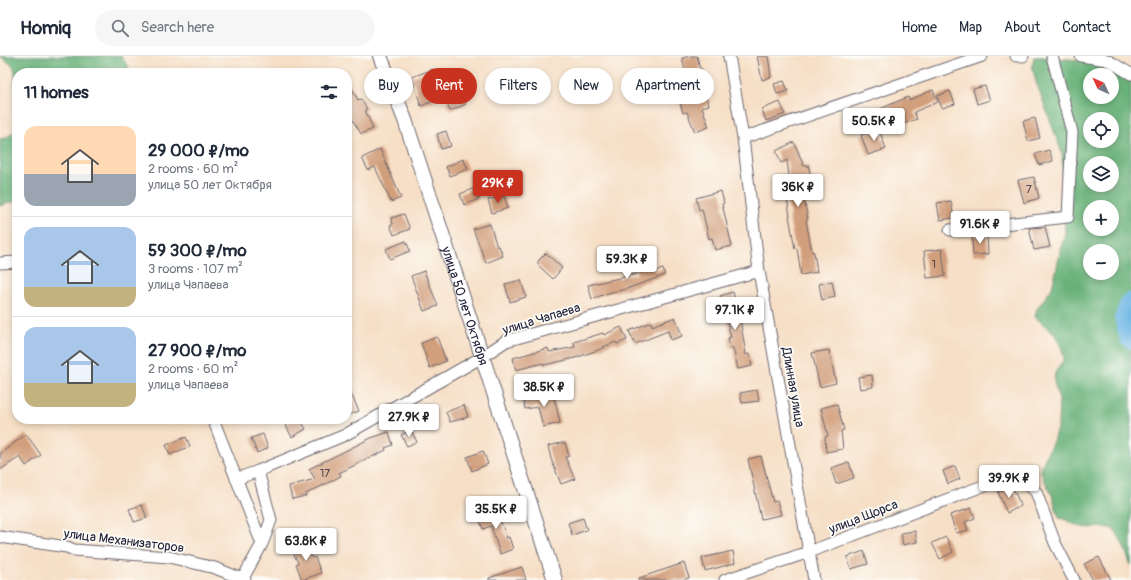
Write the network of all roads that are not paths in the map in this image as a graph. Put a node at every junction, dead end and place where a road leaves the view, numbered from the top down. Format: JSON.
{"nodes":[{"id":1,"x":380,"y":56,"type":"edge"},
{"id":2,"x":729,"y":56,"type":"edge"},
{"id":3,"x":982,"y":56,"type":"edge"},
{"id":4,"x":1016,"y":56,"type":"edge"},
{"id":5,"x":1023,"y":56,"type":"edge"},
{"id":6,"x":1052,"y":56,"type":"edge"},
{"id":7,"x":1081,"y":56,"type":"edge"},
{"id":8,"x":1120,"y":56,"type":"edge"},
{"id":9,"x":1107,"y":60,"type":"junction"},
{"id":10,"x":1131,"y":74,"type":"edge"},
{"id":11,"x":744,"y":138,"type":"junction"},
{"id":12,"x":950,"y":230,"type":"dead end"},
{"id":13,"x":12,"y":262,"type":"edge"},
{"id":14,"x":0,"y":263,"type":"edge"},
{"id":15,"x":759,"y":271,"type":"junction"},
{"id":16,"x":482,"y":356,"type":"junction"},
{"id":17,"x":214,"y":424,"type":"edge"},
{"id":18,"x":258,"y":471,"type":"junction"},
{"id":19,"x":236,"y":478,"type":"junction"},
{"id":20,"x":0,"y":537,"type":"edge"},
{"id":21,"x":262,"y":544,"type":"junction"},
{"id":22,"x":809,"y":552,"type":"junction"},
{"id":23,"x":244,"y":579,"type":"edge"},
{"id":24,"x":555,"y":580,"type":"edge"},
{"id":25,"x":725,"y":580,"type":"edge"},
{"id":26,"x":814,"y":580,"type":"edge"},
{"id":27,"x":1074,"y":580,"type":"edge"}],
"edges":[{"from":1,"to":16,"type":"street","name":"улица 50 лет Октября"},
{"from":2,"to":11,"type":"street","name":"Длинная улица"},
{"from":3,"to":11,"type":"street"},
{"from":4,"to":5,"type":"street"},
{"from":6,"to":12,"type":"street"},
{"from":7,"to":9,"type":"street"},
{"from":8,"to":9,"type":"street"},
{"from":9,"to":10,"type":"street"},
{"from":11,"to":15,"type":"street","name":"Длинная улица"},
{"from":13,"to":14,"type":"street"},
{"from":15,"to":16,"type":"street","name":"улица Чапаева"},
{"from":15,"to":22,"type":"street","name":"Длинная улица"},
{"from":16,"to":18,"type":"street","name":"улица Чапаева"},
{"from":16,"to":24,"type":"street","name":"улица 50 лет Октября"},
{"from":17,"to":19,"type":"street"},
{"from":18,"to":19,"type":"street","name":"улица Чапаева"},
{"from":18,"to":21,"type":"street","name":"улица Механизаторов"},
{"from":19,"to":21,"type":"street"},
{"from":20,"to":23,"type":"street","name":"улица Механизаторов"},
{"from":21,"to":23,"type":"street","name":"улица Механизаторов"},
{"from":22,"to":25,"type":"street","name":"улица Щорса"},
{"from":22,"to":26,"type":"street","name":"Длинная улица"},
{"from":22,"to":27,"type":"street","name":"улица Щорса"}]}
